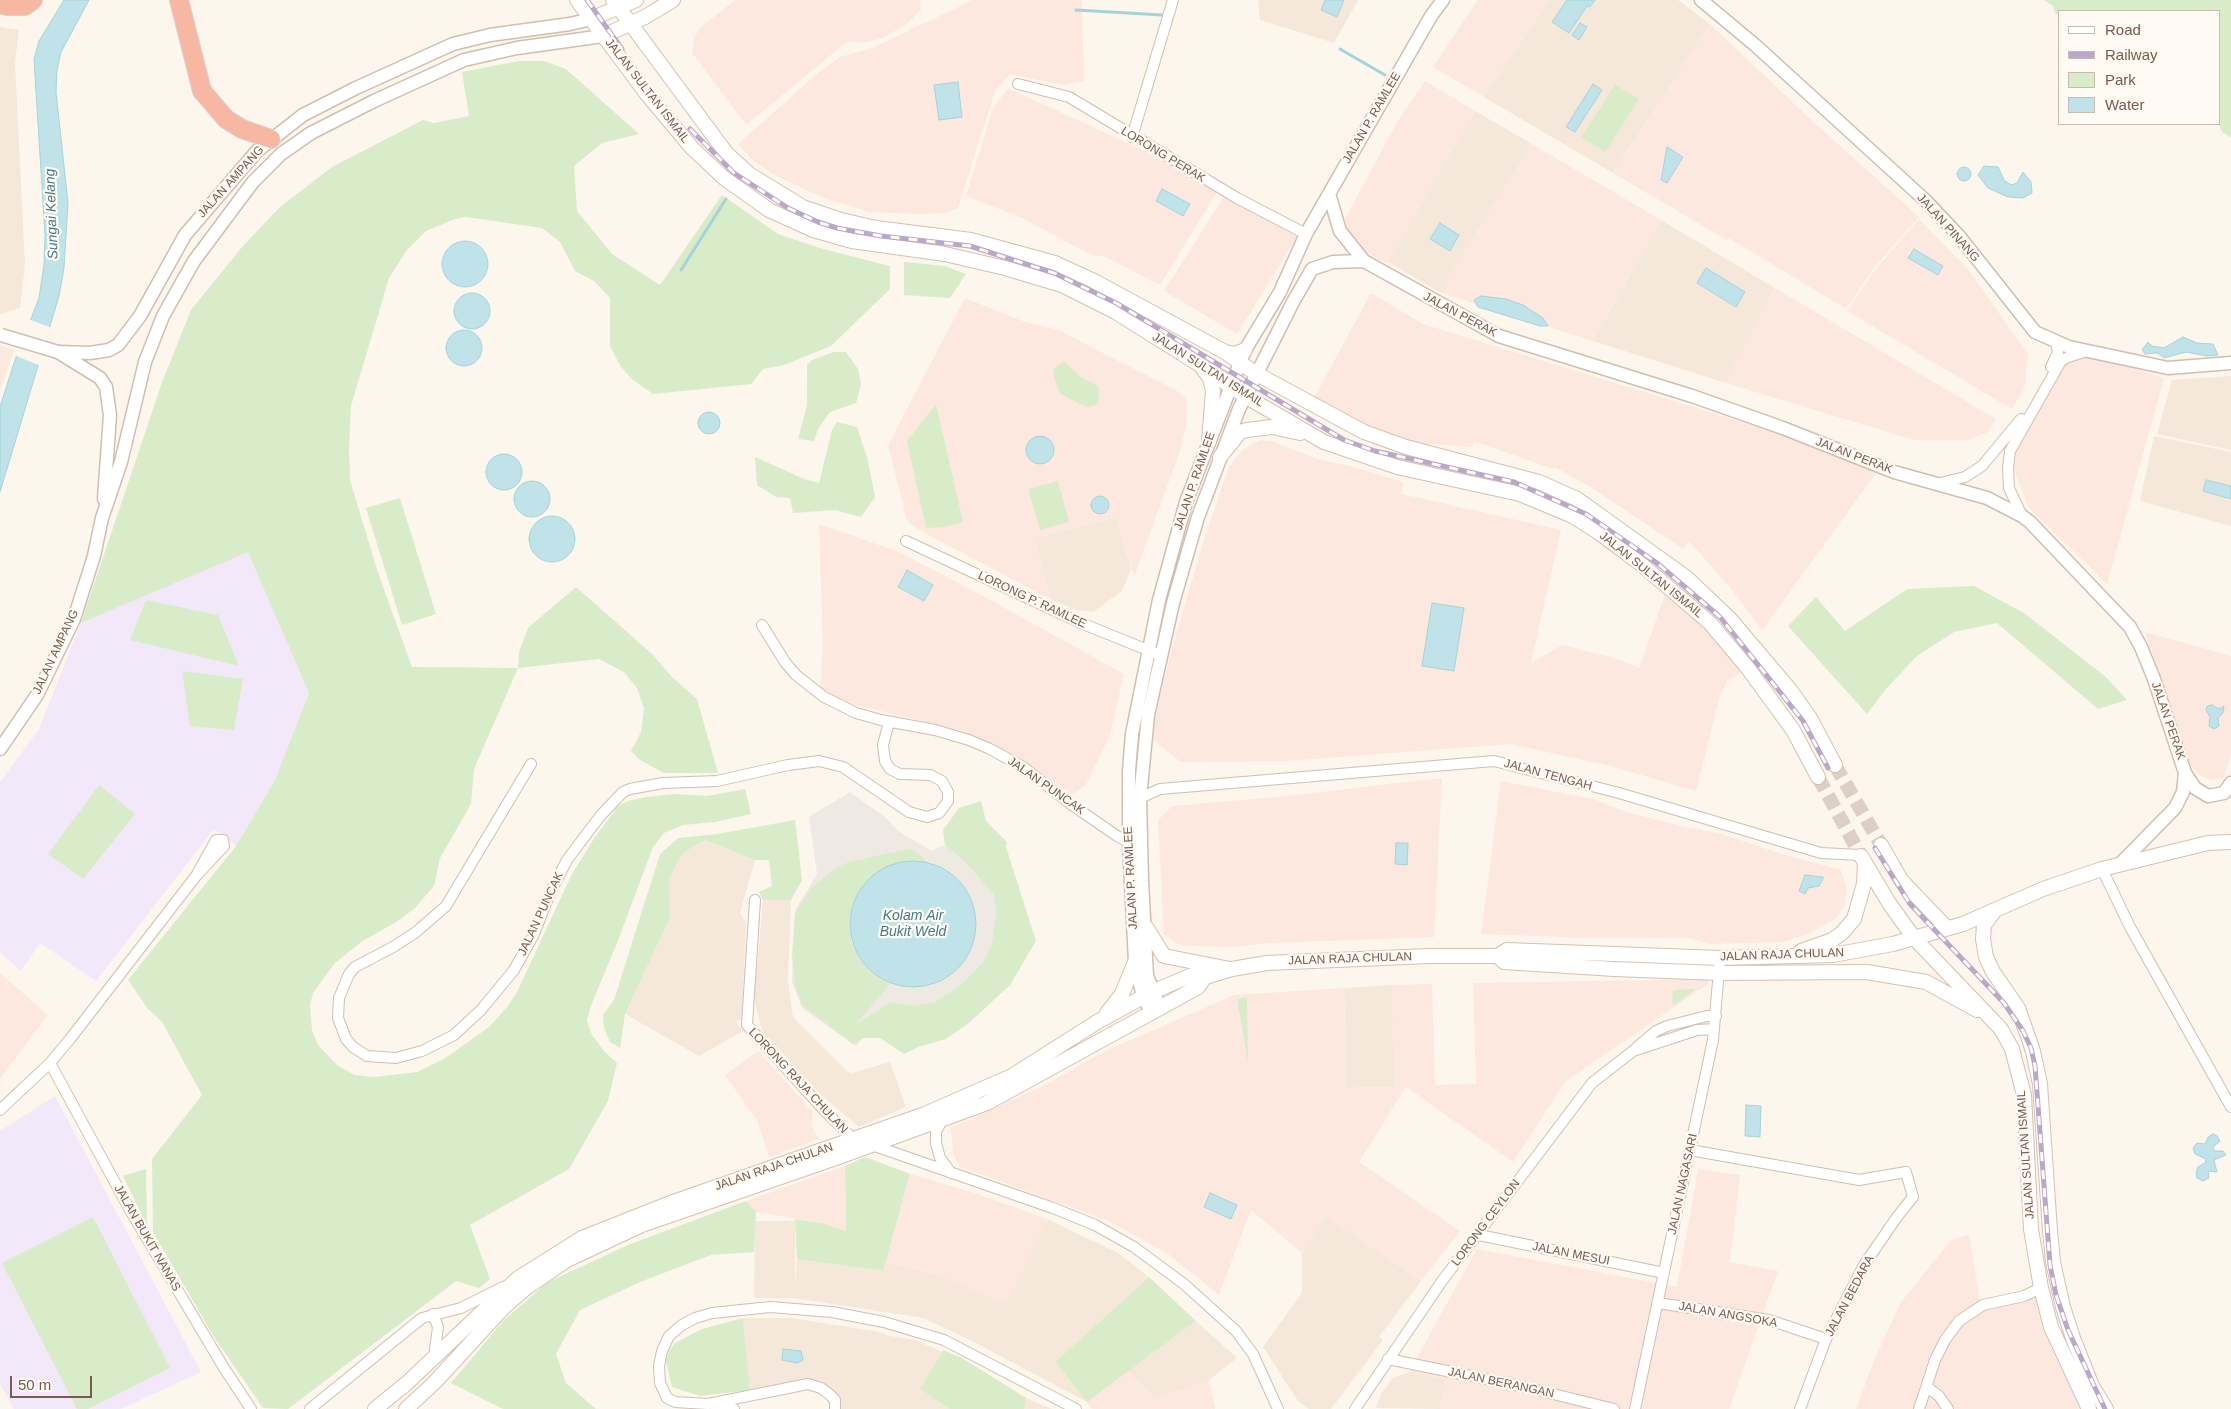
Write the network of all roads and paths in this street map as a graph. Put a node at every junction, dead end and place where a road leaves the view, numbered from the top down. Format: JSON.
{"nodes":[{"id":1,"x":179,"y":0,"type":"edge"},
{"id":2,"x":577,"y":0,"type":"edge"},
{"id":3,"x":636,"y":0,"type":"edge"},
{"id":4,"x":673,"y":0,"type":"edge"},
{"id":5,"x":1173,"y":0,"type":"edge"},
{"id":6,"x":1443,"y":0,"type":"edge"},
{"id":7,"x":1701,"y":0,"type":"edge"},
{"id":8,"x":32,"y":1,"type":"edge"},
{"id":9,"x":0,"y":4,"type":"edge"},
{"id":10,"x":616,"y":4,"type":"edge"},
{"id":11,"x":591,"y":19,"type":"junction"},
{"id":12,"x":629,"y":24,"type":"junction"},
{"id":13,"x":603,"y":36,"type":"junction"},
{"id":14,"x":1018,"y":84,"type":"dead end"},
{"id":15,"x":1132,"y":136,"type":"junction"},
{"id":16,"x":271,"y":139,"type":"junction"},
{"id":17,"x":1329,"y":194,"type":"junction"},
{"id":18,"x":1306,"y":234,"type":"junction"},
{"id":19,"x":1364,"y":261,"type":"junction"},
{"id":20,"x":1,"y":335,"type":"edge"},
{"id":21,"x":2056,"y":343,"type":"junction"},
{"id":22,"x":2088,"y":351,"type":"junction"},
{"id":23,"x":58,"y":352,"type":"junction"},
{"id":24,"x":1243,"y":356,"type":"junction"},
{"id":25,"x":1197,"y":363,"type":"junction"},
{"id":26,"x":2231,"y":363,"type":"edge"},
{"id":27,"x":1255,"y":373,"type":"junction"},
{"id":28,"x":1231,"y":386,"type":"junction"},
{"id":29,"x":1245,"y":396,"type":"junction"},
{"id":30,"x":1313,"y":436,"type":"junction"},
{"id":31,"x":1209,"y":441,"type":"junction"},
{"id":32,"x":1220,"y":457,"type":"junction"},
{"id":33,"x":1934,"y":484,"type":"junction"},
{"id":34,"x":2022,"y":516,"type":"junction"},
{"id":35,"x":102,"y":518,"type":"junction"},
{"id":36,"x":906,"y":541,"type":"dead end"},
{"id":37,"x":1159,"y":600,"type":"junction"},
{"id":38,"x":1173,"y":603,"type":"junction"},
{"id":39,"x":762,"y":625,"type":"dead end"},
{"id":40,"x":1154,"y":653,"type":"junction"},
{"id":41,"x":888,"y":722,"type":"junction"},
{"id":42,"x":0,"y":749,"type":"edge"},
{"id":43,"x":531,"y":764,"type":"dead end"},
{"id":44,"x":1835,"y":765,"type":"tunnel mouth"},
{"id":45,"x":2185,"y":773,"type":"junction"},
{"id":46,"x":1818,"y":777,"type":"tunnel mouth"},
{"id":47,"x":2231,"y":783,"type":"edge"},
{"id":48,"x":1140,"y":798,"type":"junction"},
{"id":49,"x":2231,"y":842,"type":"edge"},
{"id":50,"x":1135,"y":844,"type":"junction"},
{"id":51,"x":1881,"y":845,"type":"tunnel mouth"},
{"id":52,"x":1862,"y":858,"type":"junction"},
{"id":53,"x":2119,"y":865,"type":"junction"},
{"id":54,"x":2102,"y":869,"type":"junction"},
{"id":55,"x":196,"y":876,"type":"dead end"},
{"id":56,"x":755,"y":900,"type":"dead end"},
{"id":57,"x":1995,"y":910,"type":"junction"},
{"id":58,"x":1146,"y":927,"type":"junction"},
{"id":59,"x":1947,"y":928,"type":"junction"},
{"id":60,"x":1914,"y":938,"type":"junction"},
{"id":61,"x":1498,"y":956,"type":"junction"},
{"id":62,"x":1771,"y":957,"type":"junction"},
{"id":63,"x":1720,"y":958,"type":"junction"},
{"id":64,"x":1135,"y":962,"type":"junction"},
{"id":65,"x":1232,"y":969,"type":"junction"},
{"id":66,"x":1720,"y":973,"type":"junction"},
{"id":67,"x":1205,"y":977,"type":"junction"},
{"id":68,"x":1148,"y":994,"type":"junction"},
{"id":69,"x":1156,"y":1010,"type":"junction"},
{"id":70,"x":1716,"y":1016,"type":"junction"},
{"id":71,"x":1097,"y":1022,"type":"junction"},
{"id":72,"x":1714,"y":1029,"type":"junction"},
{"id":73,"x":2001,"y":1029,"type":"junction"},
{"id":74,"x":1632,"y":1051,"type":"junction"},
{"id":75,"x":50,"y":1063,"type":"junction"},
{"id":76,"x":2231,"y":1107,"type":"edge"},
{"id":77,"x":0,"y":1110,"type":"edge"},
{"id":78,"x":942,"y":1120,"type":"junction"},
{"id":79,"x":854,"y":1140,"type":"junction"},
{"id":80,"x":872,"y":1145,"type":"junction"},
{"id":81,"x":1690,"y":1150,"type":"junction"},
{"id":82,"x":952,"y":1174,"type":"junction"},
{"id":83,"x":1479,"y":1235,"type":"junction"},
{"id":84,"x":1664,"y":1273,"type":"junction"},
{"id":85,"x":517,"y":1279,"type":"junction"},
{"id":86,"x":2041,"y":1288,"type":"junction"},
{"id":87,"x":1658,"y":1303,"type":"junction"},
{"id":88,"x":433,"y":1314,"type":"junction"},
{"id":89,"x":1826,"y":1339,"type":"junction"},
{"id":90,"x":434,"y":1357,"type":"junction"},
{"id":91,"x":1388,"y":1359,"type":"junction"},
{"id":92,"x":1927,"y":1387,"type":"junction"},
{"id":93,"x":708,"y":1404,"type":"junction"},
{"id":94,"x":380,"y":1406,"type":"edge"},
{"id":95,"x":2085,"y":1408,"type":"edge"},
{"id":96,"x":251,"y":1409,"type":"edge"},
{"id":97,"x":310,"y":1409,"type":"edge"},
{"id":98,"x":406,"y":1409,"type":"edge"},
{"id":99,"x":734,"y":1409,"type":"edge"},
{"id":100,"x":835,"y":1409,"type":"edge"},
{"id":101,"x":1076,"y":1409,"type":"edge"},
{"id":102,"x":1278,"y":1409,"type":"edge"},
{"id":103,"x":1356,"y":1409,"type":"edge"},
{"id":104,"x":1614,"y":1409,"type":"edge"},
{"id":105,"x":1636,"y":1409,"type":"edge"},
{"id":106,"x":1800,"y":1409,"type":"edge"},
{"id":107,"x":1919,"y":1409,"type":"edge"},
{"id":108,"x":1948,"y":1409,"type":"edge"},
{"id":109,"x":2106,"y":1409,"type":"edge"}],
"edges":[{"from":1,"to":16,"type":"highway"},
{"from":2,"to":11,"type":"main road","name":"JALAN SULTAN ISMAIL"},
{"from":3,"to":10,"type":"main road","name":"JALAN AMPANG"},
{"from":4,"to":12,"type":"main road","name":"JALAN AMPANG"},
{"from":5,"to":15,"type":"street"},
{"from":6,"to":17,"type":"street","name":"JALAN P. RAMLEE"},
{"from":7,"to":21,"type":"street","name":"JALAN PINANG"},
{"from":8,"to":9,"type":"highway"},
{"from":10,"to":11,"type":"main road","name":"JALAN AMPANG"},
{"from":10,"to":12,"type":"main road","name":"JALAN SULTAN ISMAIL"},
{"from":11,"to":13,"type":"main road","name":"JALAN SULTAN ISMAIL"},
{"from":11,"to":16,"type":"street","name":"JALAN AMPANG"},
{"from":12,"to":13,"type":"main road","name":"JALAN AMPANG"},
{"from":12,"to":24,"type":"main road","name":"JALAN SULTAN ISMAIL"},
{"from":13,"to":25,"type":"main road","name":"JALAN SULTAN ISMAIL"},
{"from":13,"to":35,"type":"street","name":"JALAN AMPANG"},
{"from":14,"to":15,"type":"street","name":"LORONG PERAK"},
{"from":15,"to":18,"type":"street","name":"LORONG PERAK"},
{"from":16,"to":23,"type":"street","name":"JALAN AMPANG"},
{"from":17,"to":18,"type":"street","name":"JALAN P. RAMLEE"},
{"from":17,"to":19,"type":"street","name":"JALAN PERAK"},
{"from":18,"to":24,"type":"street","name":"JALAN P. RAMLEE"},
{"from":19,"to":27,"type":"street","name":"JALAN P. RAMLEE"},
{"from":19,"to":33,"type":"street","name":"JALAN PERAK"},
{"from":20,"to":23,"type":"street","bridge":true},
{"from":21,"to":22,"type":"street","name":"JALAN PINANG"},
{"from":21,"to":33,"type":"street"},
{"from":22,"to":26,"type":"street","name":"JALAN PINANG"},
{"from":22,"to":34,"type":"street"},
{"from":23,"to":35,"type":"street","name":"JALAN AMPANG"},
{"from":24,"to":27,"type":"main road","name":"JALAN SULTAN ISMAIL"},
{"from":24,"to":28,"type":"street","name":"JALAN P. RAMLEE"},
{"from":25,"to":28,"type":"main road","name":"JALAN SULTAN ISMAIL"},
{"from":25,"to":31,"type":"main road"},
{"from":27,"to":29,"type":"street","name":"JALAN P. RAMLEE"},
{"from":27,"to":44,"type":"main road","name":"JALAN SULTAN ISMAIL"},
{"from":28,"to":29,"type":"main road","name":"JALAN SULTAN ISMAIL"},
{"from":28,"to":31,"type":"street","name":"JALAN P. RAMLEE"},
{"from":29,"to":30,"type":"main road","name":"JALAN SULTAN ISMAIL"},
{"from":29,"to":32,"type":"street","name":"JALAN P. RAMLEE"},
{"from":30,"to":32,"type":"main road"},
{"from":30,"to":46,"type":"main road","name":"JALAN SULTAN ISMAIL"},
{"from":31,"to":37,"type":"street","name":"JALAN P. RAMLEE"},
{"from":32,"to":38,"type":"street","name":"JALAN P. RAMLEE"},
{"from":33,"to":34,"type":"street","name":"JALAN PERAK"},
{"from":34,"to":45,"type":"street","name":"JALAN PERAK"},
{"from":35,"to":42,"type":"street","name":"JALAN AMPANG"},
{"from":36,"to":40,"type":"street","name":"LORONG P. RAMLEE"},
{"from":37,"to":38,"type":"street"},
{"from":37,"to":40,"type":"street","name":"JALAN P. RAMLEE"},
{"from":38,"to":40,"type":"street","name":"JALAN P. RAMLEE"},
{"from":39,"to":41,"type":"street","name":"JALAN PUNCAK"},
{"from":40,"to":48,"type":"street","name":"JALAN P. RAMLEE"},
{"from":40,"to":50,"type":"street","name":"JALAN P. RAMLEE"},
{"from":41,"to":43,"type":"street","name":"JALAN PUNCAK"},
{"from":41,"to":50,"type":"street","name":"JALAN PUNCAK"},
{"from":45,"to":47,"type":"street"},
{"from":45,"to":53,"type":"street","name":"JALAN PERAK"},
{"from":48,"to":50,"type":"street","name":"JALAN P. RAMLEE"},
{"from":48,"to":52,"type":"street","name":"JALAN TENGAH"},
{"from":49,"to":53,"type":"main road","name":"JALAN RAJA CHULAN"},
{"from":50,"to":58,"type":"street","name":"JALAN P. RAMLEE"},
{"from":50,"to":64,"type":"street","name":"JALAN P. RAMLEE"},
{"from":51,"to":59,"type":"main road"},
{"from":52,"to":60,"type":"main road","name":"JALAN SULTAN ISMAIL"},
{"from":52,"to":62,"type":"main road"},
{"from":53,"to":54,"type":"main road","name":"JALAN RAJA CHULAN"},
{"from":54,"to":57,"type":"main road","name":"JALAN RAJA CHULAN"},
{"from":54,"to":76,"type":"street"},
{"from":55,"to":75,"type":"street"},
{"from":56,"to":79,"type":"street","name":"LORONG RAJA CHULAN"},
{"from":57,"to":59,"type":"main road","name":"JALAN RAJA CHULAN"},
{"from":57,"to":109,"type":"main road","name":"JALAN SULTAN ISMAIL"},
{"from":58,"to":65,"type":"main road"},
{"from":58,"to":68,"type":"street","name":"JALAN P. RAMLEE"},
{"from":59,"to":60,"type":"main road","name":"JALAN RAJA CHULAN"},
{"from":60,"to":62,"type":"main road","name":"JALAN RAJA CHULAN"},
{"from":60,"to":73,"type":"main road","name":"JALAN SULTAN ISMAIL"},
{"from":61,"to":63,"type":"main road","name":"JALAN RAJA CHULAN"},
{"from":61,"to":65,"type":"main road","name":"JALAN RAJA CHULAN"},
{"from":61,"to":66,"type":"main road","name":"JALAN RAJA CHULAN"},
{"from":62,"to":63,"type":"main road","name":"JALAN RAJA CHULAN"},
{"from":63,"to":66,"type":"street","name":"JALAN NAGASARI"},
{"from":64,"to":68,"type":"street","name":"JALAN P. RAMLEE"},
{"from":64,"to":71,"type":"main road"},
{"from":65,"to":67,"type":"main road","name":"JALAN RAJA CHULAN"},
{"from":66,"to":70,"type":"street","name":"JALAN NAGASARI"},
{"from":66,"to":73,"type":"main road","name":"JALAN RAJA CHULAN"},
{"from":67,"to":68,"type":"main road","name":"JALAN RAJA CHULAN"},
{"from":67,"to":69,"type":"main road","name":"JALAN RAJA CHULAN"},
{"from":68,"to":69,"type":"street","name":"JALAN P. RAMLEE"},
{"from":68,"to":71,"type":"main road","name":"JALAN RAJA CHULAN"},
{"from":69,"to":78,"type":"main road","name":"JALAN RAJA CHULAN"},
{"from":70,"to":72,"type":"street","name":"JALAN NAGASARI"},
{"from":70,"to":74,"type":"street","name":"LORONG CEYLON"},
{"from":71,"to":79,"type":"main road","name":"JALAN RAJA CHULAN"},
{"from":72,"to":74,"type":"street","name":"LORONG CEYLON"},
{"from":72,"to":81,"type":"street","name":"JALAN NAGASARI"},
{"from":73,"to":86,"type":"main road","name":"JALAN SULTAN ISMAIL"},
{"from":74,"to":83,"type":"street","name":"LORONG CEYLON"},
{"from":75,"to":77,"type":"street"},
{"from":75,"to":96,"type":"street","name":"JALAN BUKIT NANAS"},
{"from":78,"to":80,"type":"main road","name":"JALAN RAJA CHULAN"},
{"from":78,"to":82,"type":"street"},
{"from":79,"to":85,"type":"main road","name":"JALAN RAJA CHULAN"},
{"from":80,"to":82,"type":"street"},
{"from":80,"to":98,"type":"main road","name":"JALAN RAJA CHULAN"},
{"from":81,"to":84,"type":"street","name":"JALAN NAGASARI"},
{"from":81,"to":89,"type":"street","name":"JALAN BEDARA"},
{"from":82,"to":102,"type":"street"},
{"from":83,"to":84,"type":"street","name":"JALAN MESUI"},
{"from":83,"to":91,"type":"street","name":"LORONG CEYLON"},
{"from":84,"to":87,"type":"street","name":"JALAN NAGASARI"},
{"from":85,"to":88,"type":"street"},
{"from":85,"to":90,"type":"main road","name":"JALAN RAJA CHULAN"},
{"from":86,"to":92,"type":"street"},
{"from":86,"to":95,"type":"main road","name":"JALAN SULTAN ISMAIL"},
{"from":87,"to":89,"type":"street","name":"JALAN ANGSOKA"},
{"from":87,"to":105,"type":"street","name":"JALAN NAGASARI"},
{"from":88,"to":90,"type":"street"},
{"from":88,"to":97,"type":"street"},
{"from":89,"to":106,"type":"street","name":"JALAN BEDARA"},
{"from":90,"to":94,"type":"main road","name":"JALAN RAJA CHULAN"},
{"from":91,"to":103,"type":"street","name":"LORONG CEYLON"},
{"from":91,"to":104,"type":"street","name":"JALAN BERANGAN"},
{"from":92,"to":107,"type":"street"},
{"from":92,"to":108,"type":"street"},
{"from":93,"to":99,"type":"street"},
{"from":93,"to":100,"type":"street"},
{"from":93,"to":101,"type":"street"}]}
